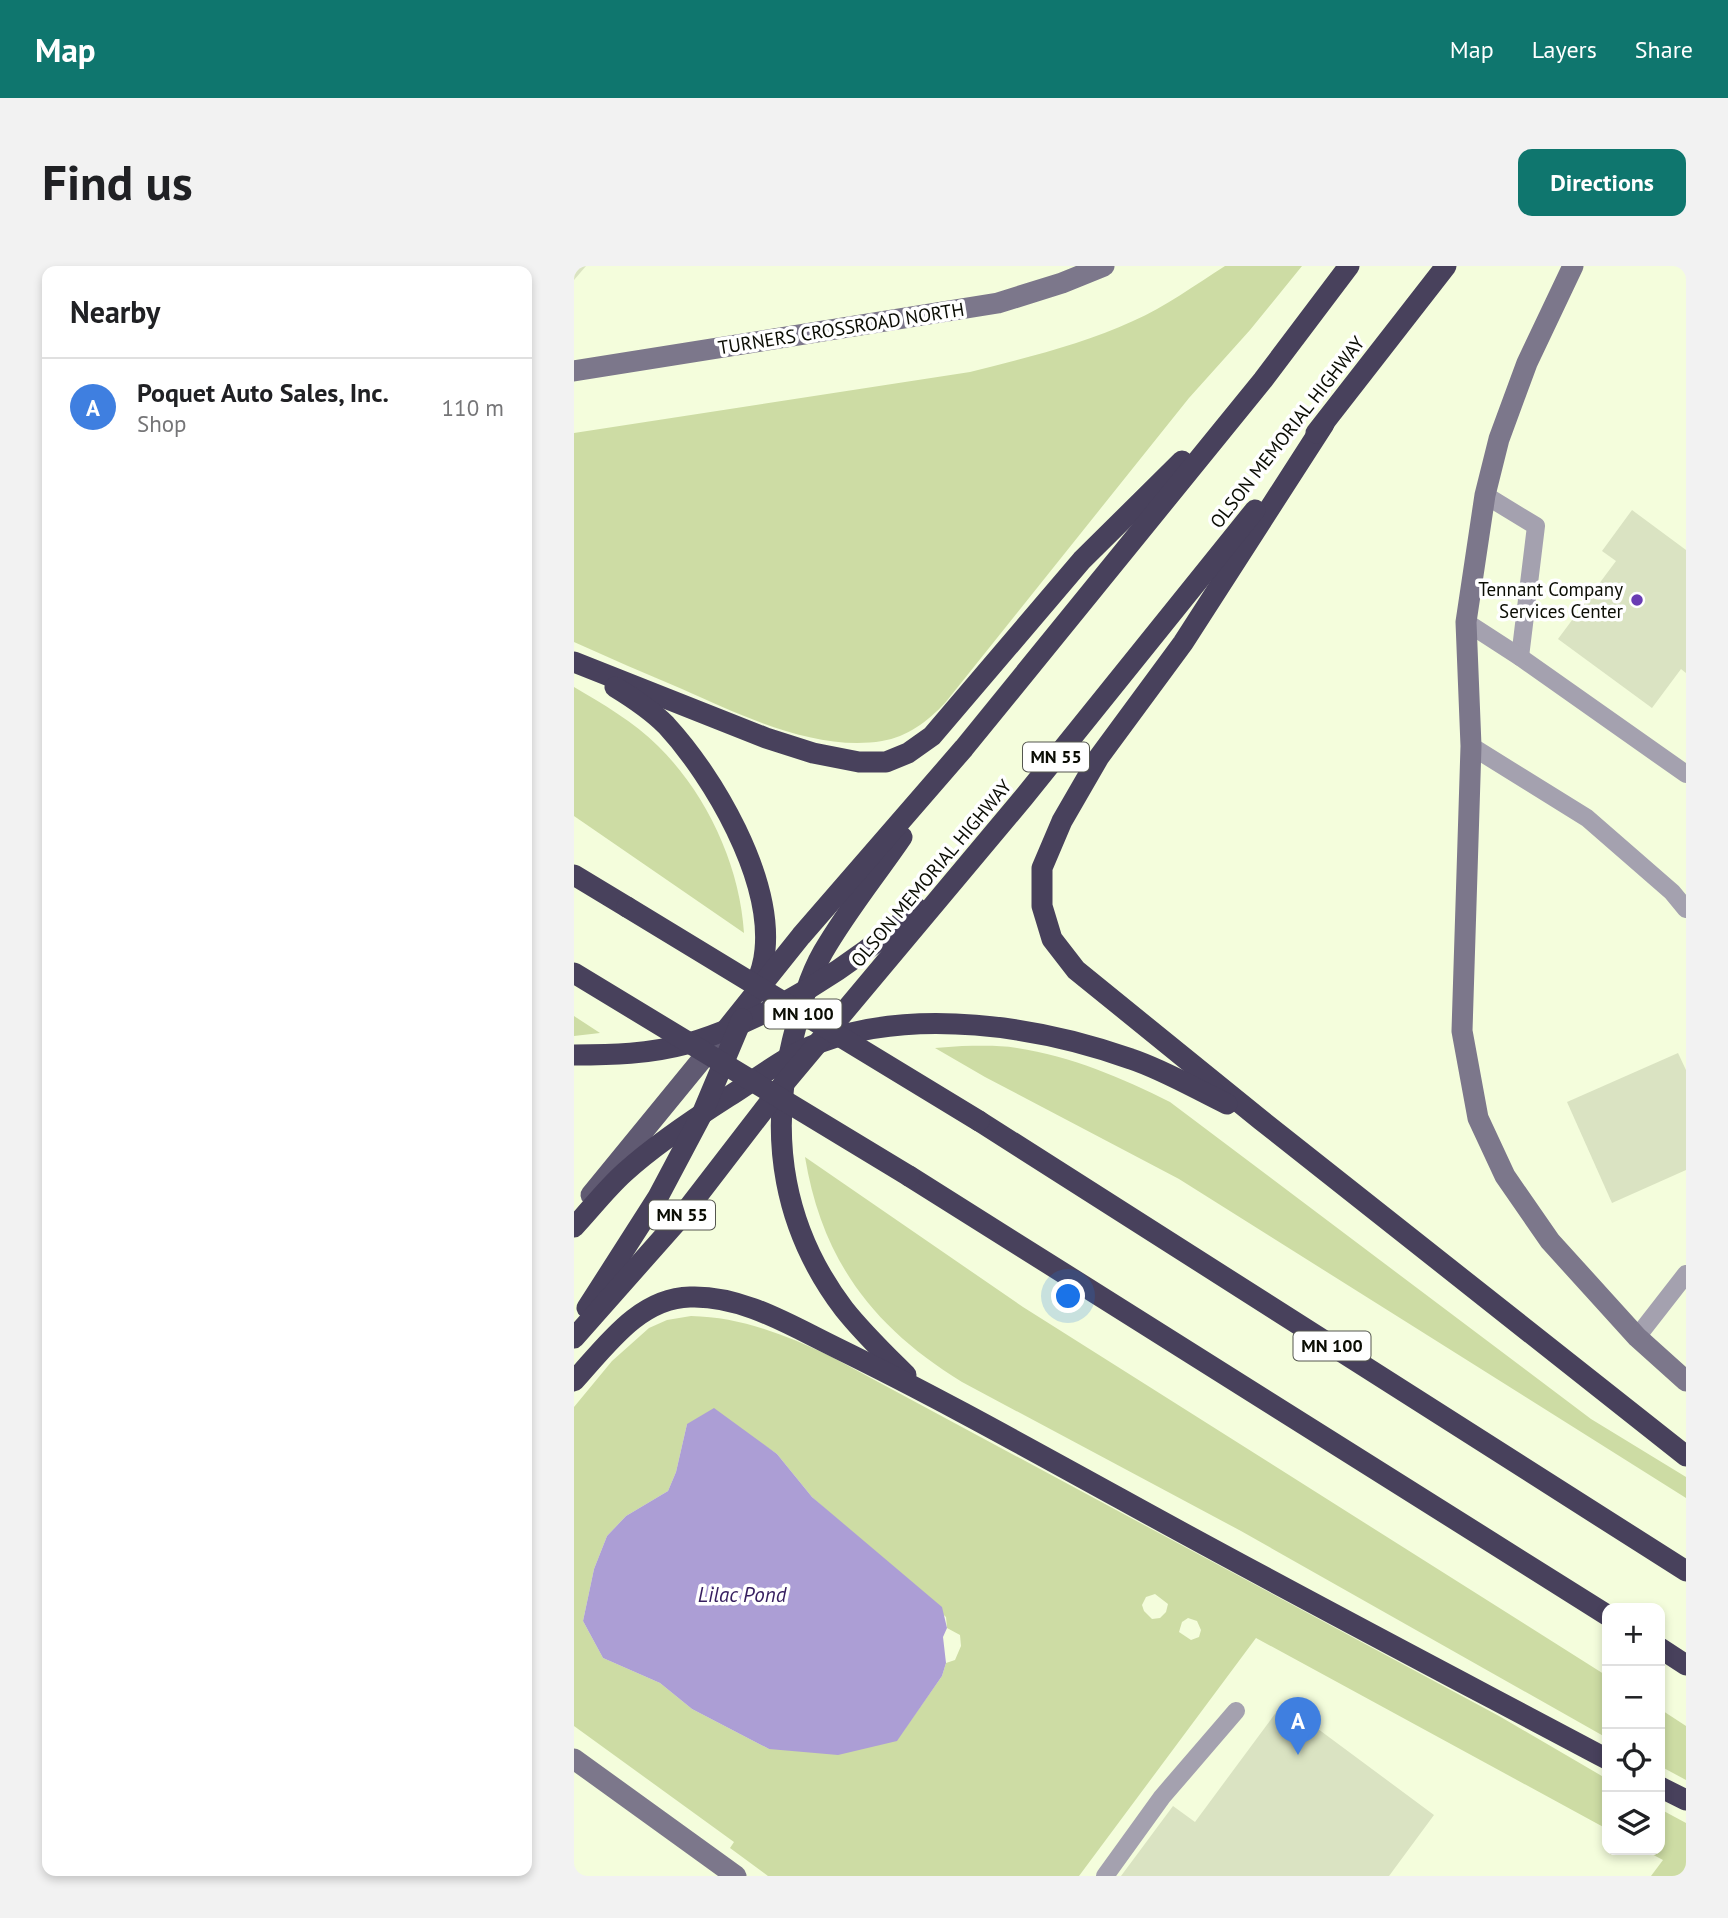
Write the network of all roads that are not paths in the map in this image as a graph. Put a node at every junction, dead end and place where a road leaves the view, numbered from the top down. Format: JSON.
{"nodes":[{"id":1,"x":1104,"y":266,"type":"edge"},
{"id":2,"x":1349,"y":266,"type":"edge"},
{"id":3,"x":1446,"y":266,"type":"edge"},
{"id":4,"x":1573,"y":266,"type":"edge"},
{"id":5,"x":574,"y":371,"type":"edge"},
{"id":6,"x":1263,"y":380,"type":"junction"},
{"id":7,"x":1324,"y":424,"type":"junction"},
{"id":8,"x":1485,"y":495,"type":"junction"},
{"id":9,"x":1466,"y":622,"type":"junction"},
{"id":10,"x":1520,"y":657,"type":"junction"},
{"id":11,"x":574,"y":662,"type":"edge"},
{"id":12,"x":1471,"y":746,"type":"junction"},
{"id":13,"x":964,"y":748,"type":"junction"},
{"id":14,"x":1686,"y":774,"type":"edge"},
{"id":15,"x":1024,"y":797,"type":"junction"},
{"id":16,"x":574,"y":875,"type":"edge"},
{"id":17,"x":1686,"y":909,"type":"edge"},
{"id":18,"x":574,"y":972,"type":"edge"},
{"id":19,"x":805,"y":989,"type":"junction"},
{"id":20,"x":751,"y":998,"type":"junction"},
{"id":21,"x":733,"y":1027,"type":"junction"},
{"id":22,"x":818,"y":1043,"type":"junction"},
{"id":23,"x":574,"y":1055,"type":"edge"},
{"id":24,"x":788,"y":1058,"type":"junction"},
{"id":25,"x":782,"y":1087,"type":"junction"},
{"id":26,"x":702,"y":1114,"type":"junction"},
{"id":27,"x":1261,"y":1121,"type":"junction"},
{"id":28,"x":574,"y":1215,"type":"edge"},
{"id":29,"x":574,"y":1227,"type":"edge"},
{"id":30,"x":1686,"y":1274,"type":"edge"},
{"id":31,"x":574,"y":1328,"type":"edge"},
{"id":32,"x":1637,"y":1337,"type":"junction"},
{"id":33,"x":574,"y":1338,"type":"edge"},
{"id":34,"x":574,"y":1381,"type":"edge"},
{"id":35,"x":1686,"y":1381,"type":"edge"},
{"id":36,"x":920,"y":1389,"type":"junction"},
{"id":37,"x":1686,"y":1456,"type":"edge"},
{"id":38,"x":1686,"y":1571,"type":"edge"},
{"id":39,"x":1602,"y":1612,"type":"edge"},
{"id":40,"x":1665,"y":1651,"type":"edge"},
{"id":41,"x":1686,"y":1665,"type":"edge"},
{"id":42,"x":1236,"y":1711,"type":"dead end"},
{"id":43,"x":1602,"y":1756,"type":"edge"},
{"id":44,"x":574,"y":1759,"type":"edge"},
{"id":45,"x":1665,"y":1790,"type":"edge"},
{"id":46,"x":1686,"y":1800,"type":"edge"},
{"id":47,"x":736,"y":1876,"type":"edge"},
{"id":48,"x":1105,"y":1876,"type":"edge"}],
"edges":[{"from":1,"to":5,"type":"street","name":"TURNERS CROSSROAD NORTH"},
{"from":2,"to":6,"type":"highway"},
{"from":3,"to":7,"type":"highway","name":"OLSON MEMORIAL HIGHWAY","number":"MN 55"},
{"from":4,"to":8,"type":"street"},
{"from":6,"to":11,"type":"highway"},
{"from":6,"to":13,"type":"highway"},
{"from":7,"to":15,"type":"highway","name":"OLSON MEMORIAL HIGHWAY","number":"MN 55"},
{"from":7,"to":27,"type":"highway"},
{"from":8,"to":9,"type":"street"},
{"from":8,"to":10,"type":"lane"},
{"from":9,"to":10,"type":"lane"},
{"from":9,"to":12,"type":"street"},
{"from":10,"to":14,"type":"lane"},
{"from":11,"to":20,"type":"highway"},
{"from":12,"to":17,"type":"lane"},
{"from":12,"to":32,"type":"street"},
{"from":13,"to":19,"type":"highway"},
{"from":13,"to":20,"type":"highway"},
{"from":15,"to":19,"type":"highway"},
{"from":15,"to":22,"type":"highway","name":"OLSON MEMORIAL HIGHWAY","number":"MN 55"},
{"from":16,"to":38,"type":"highway","number":"MN 100","bridge":true},
{"from":18,"to":39,"type":"highway","bridge":true},
{"from":19,"to":21,"type":"highway"},
{"from":19,"to":24,"type":"highway"},
{"from":20,"to":21,"type":"highway"},
{"from":21,"to":23,"type":"highway"},
{"from":21,"to":26,"type":"highway"},
{"from":21,"to":28,"type":"main road"},
{"from":22,"to":24,"type":"highway"},
{"from":22,"to":25,"type":"highway","name":"OLSON MEMORIAL HIGHWAY","number":"MN 55"},
{"from":22,"to":27,"type":"highway"},
{"from":24,"to":25,"type":"highway"},
{"from":24,"to":26,"type":"highway"},
{"from":25,"to":33,"type":"highway","name":"OLSON MEMORIAL HIGHWAY","number":"MN 55"},
{"from":25,"to":36,"type":"highway"},
{"from":26,"to":29,"type":"highway"},
{"from":26,"to":31,"type":"highway"},
{"from":27,"to":37,"type":"highway"},
{"from":30,"to":32,"type":"lane"},
{"from":32,"to":35,"type":"street"},
{"from":34,"to":36,"type":"highway"},
{"from":36,"to":43,"type":"highway"},
{"from":40,"to":41,"type":"highway"},
{"from":42,"to":48,"type":"lane"},
{"from":44,"to":47,"type":"street"},
{"from":45,"to":46,"type":"highway"}]}
